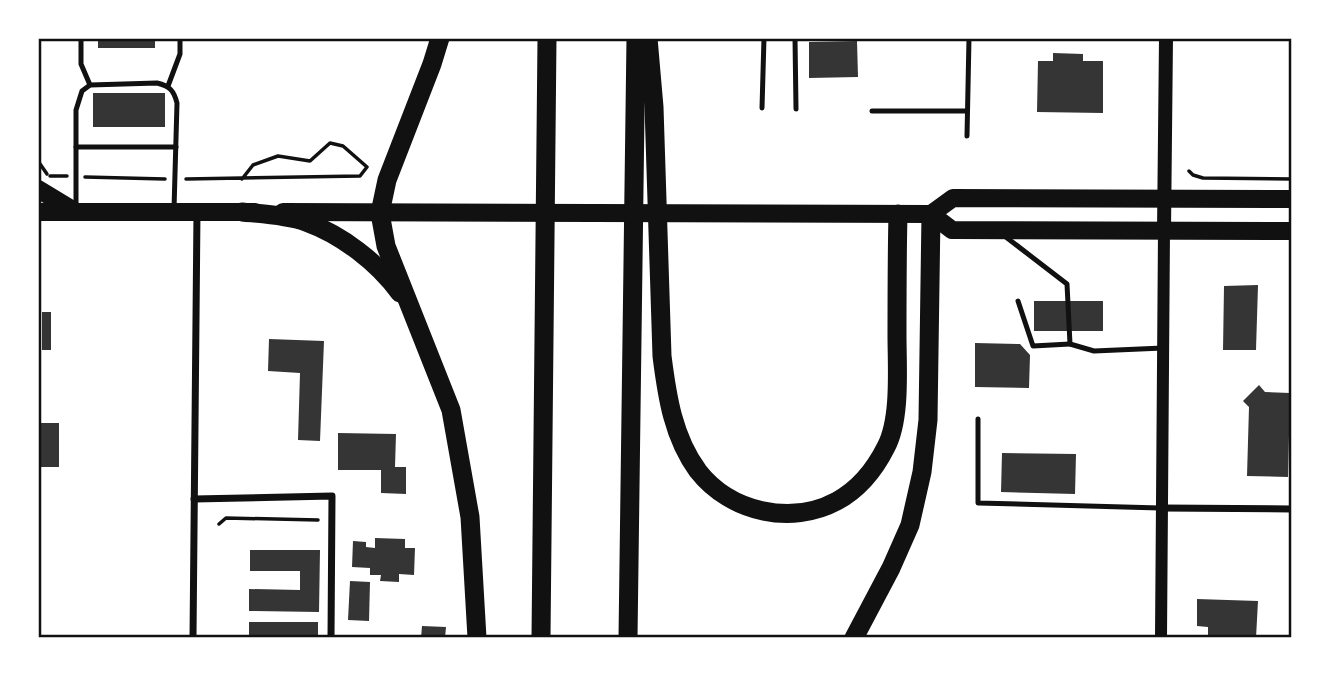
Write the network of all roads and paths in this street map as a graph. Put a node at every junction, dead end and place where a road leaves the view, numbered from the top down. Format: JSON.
{"nodes":[{"id":1,"x":80,"y":38,"type":"edge"},
{"id":2,"x":180,"y":38,"type":"edge"},
{"id":3,"x":440,"y":38,"type":"edge"},
{"id":4,"x":547,"y":38,"type":"edge"},
{"id":5,"x":636,"y":38,"type":"edge"},
{"id":6,"x":648,"y":38,"type":"edge"},
{"id":7,"x":764,"y":38,"type":"edge"},
{"id":8,"x":795,"y":38,"type":"edge"},
{"id":9,"x":969,"y":38,"type":"edge"},
{"id":10,"x":1166,"y":38,"type":"edge"},
{"id":11,"x":90,"y":85,"type":"junction"},
{"id":12,"x":168,"y":86,"type":"junction"},
{"id":13,"x":762,"y":108,"type":"dead end"},
{"id":14,"x":796,"y":109,"type":"dead end"},
{"id":15,"x":872,"y":111,"type":"dead end"},
{"id":16,"x":967,"y":111,"type":"junction"},
{"id":17,"x":967,"y":136,"type":"dead end"},
{"id":18,"x":76,"y":146,"type":"junction"},
{"id":19,"x":176,"y":147,"type":"junction"},
{"id":20,"x":1189,"y":171,"type":"dead end"},
{"id":21,"x":76,"y":176,"type":"junction"},
{"id":22,"x":175,"y":179,"type":"junction"},
{"id":23,"x":242,"y":179,"type":"junction"},
{"id":24,"x":1292,"y":179,"type":"edge"},
{"id":25,"x":43,"y":182,"type":"edge"},
{"id":26,"x":1164,"y":199,"type":"junction"},
{"id":27,"x":1292,"y":199,"type":"edge"},
{"id":28,"x":38,"y":212,"type":"edge"},
{"id":29,"x":76,"y":212,"type":"junction"},
{"id":30,"x":174,"y":212,"type":"junction"},
{"id":31,"x":197,"y":212,"type":"junction"},
{"id":32,"x":242,"y":212,"type":"junction"},
{"id":33,"x":380,"y":213,"type":"junction"},
{"id":34,"x":898,"y":214,"type":"junction"},
{"id":35,"x":930,"y":214,"type":"junction"},
{"id":36,"x":997,"y":230,"type":"junction"},
{"id":37,"x":1164,"y":231,"type":"junction"},
{"id":38,"x":1292,"y":231,"type":"edge"},
{"id":39,"x":1018,"y":301,"type":"dead end"},
{"id":40,"x":412,"y":310,"type":"junction"},
{"id":41,"x":1070,"y":344,"type":"junction"},
{"id":42,"x":1164,"y":348,"type":"junction"},
{"id":43,"x":978,"y":419,"type":"dead end"},
{"id":44,"x":194,"y":499,"type":"junction"},
{"id":45,"x":1162,"y":508,"type":"junction"},
{"id":46,"x":1292,"y":509,"type":"edge"},
{"id":47,"x":317,"y":520,"type":"dead end"},
{"id":48,"x":219,"y":524,"type":"dead end"},
{"id":49,"x":192,"y":638,"type":"edge"},
{"id":50,"x":331,"y":638,"type":"edge"},
{"id":51,"x":477,"y":638,"type":"edge"},
{"id":52,"x":541,"y":638,"type":"edge"},
{"id":53,"x":628,"y":638,"type":"edge"},
{"id":54,"x":854,"y":638,"type":"edge"},
{"id":55,"x":1161,"y":638,"type":"edge"}],
"edges":[{"from":1,"to":11,"type":"lane"},
{"from":2,"to":12,"type":"lane"},
{"from":3,"to":33,"type":"highway"},
{"from":4,"to":52,"type":"highway"},
{"from":5,"to":53,"type":"highway"},
{"from":6,"to":34,"type":"highway"},
{"from":7,"to":13,"type":"lane"},
{"from":8,"to":14,"type":"lane"},
{"from":9,"to":16,"type":"lane"},
{"from":10,"to":26,"type":"main road"},
{"from":11,"to":12,"type":"lane"},
{"from":11,"to":18,"type":"lane"},
{"from":12,"to":19,"type":"lane"},
{"from":15,"to":16,"type":"lane"},
{"from":16,"to":17,"type":"lane"},
{"from":18,"to":19,"type":"lane"},
{"from":18,"to":21,"type":"lane"},
{"from":19,"to":22,"type":"lane"},
{"from":20,"to":24,"type":"path"},
{"from":21,"to":22,"type":"path"},
{"from":21,"to":25,"type":"path"},
{"from":21,"to":29,"type":"lane"},
{"from":22,"to":23,"type":"path"},
{"from":22,"to":30,"type":"lane"},
{"from":23,"to":23,"type":"path"},
{"from":25,"to":29,"type":"main road"},
{"from":26,"to":27,"type":"main road"},
{"from":26,"to":35,"type":"main road"},
{"from":26,"to":37,"type":"main road"},
{"from":28,"to":29,"type":"main road"},
{"from":29,"to":30,"type":"main road"},
{"from":30,"to":31,"type":"main road"},
{"from":31,"to":32,"type":"main road"},
{"from":31,"to":44,"type":"street"},
{"from":32,"to":33,"type":"main road"},
{"from":32,"to":40,"type":"highway"},
{"from":33,"to":34,"type":"main road"},
{"from":33,"to":40,"type":"highway"},
{"from":34,"to":35,"type":"main road"},
{"from":35,"to":36,"type":"main road"},
{"from":35,"to":54,"type":"highway"},
{"from":36,"to":37,"type":"main road"},
{"from":36,"to":41,"type":"lane"},
{"from":37,"to":38,"type":"main road"},
{"from":37,"to":42,"type":"street"},
{"from":39,"to":41,"type":"lane"},
{"from":40,"to":51,"type":"highway"},
{"from":41,"to":42,"type":"lane"},
{"from":42,"to":45,"type":"street"},
{"from":43,"to":45,"type":"lane"},
{"from":44,"to":49,"type":"street"},
{"from":44,"to":50,"type":"street"},
{"from":45,"to":46,"type":"street"},
{"from":45,"to":55,"type":"street"},
{"from":47,"to":48,"type":"path"}]}
